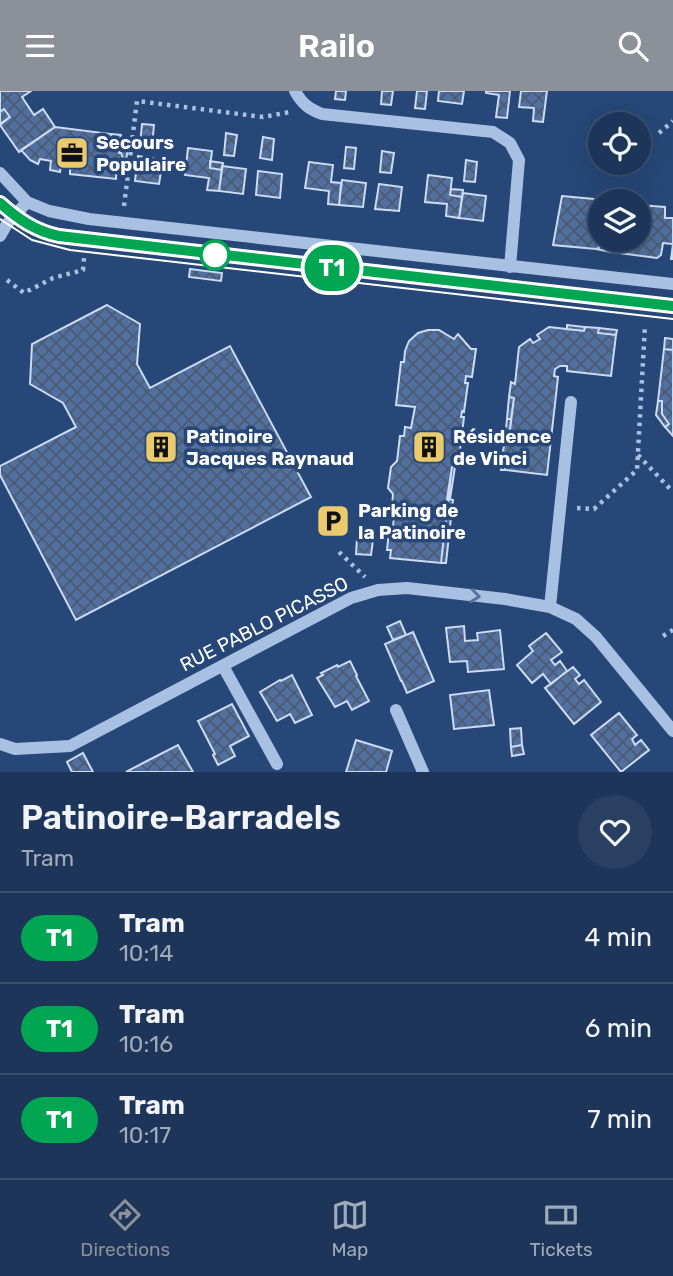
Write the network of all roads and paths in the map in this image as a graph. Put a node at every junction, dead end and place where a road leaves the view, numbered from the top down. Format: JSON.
{"nodes":[{"id":1,"x":295,"y":91,"type":"edge"},
{"id":2,"x":308,"y":109,"type":"junction"},
{"id":3,"x":673,"y":121,"type":"edge"},
{"id":4,"x":659,"y":133,"type":"dead end"},
{"id":5,"x":0,"y":173,"type":"edge"},
{"id":6,"x":27,"y":202,"type":"junction"},
{"id":7,"x":124,"y":206,"type":"dead end"},
{"id":8,"x":0,"y":236,"type":"edge"},
{"id":9,"x":84,"y":258,"type":"dead end"},
{"id":10,"x":510,"y":267,"type":"junction"},
{"id":11,"x":7,"y":280,"type":"dead end"},
{"id":12,"x":673,"y":284,"type":"edge"},
{"id":13,"x":645,"y":325,"type":"dead end"},
{"id":14,"x":571,"y":402,"type":"dead end"},
{"id":15,"x":637,"y":454,"type":"junction"},
{"id":16,"x":673,"y":492,"type":"edge"},
{"id":17,"x":559,"y":507,"type":"junction"},
{"id":18,"x":339,"y":552,"type":"dead end"},
{"id":19,"x":378,"y":590,"type":"junction"},
{"id":20,"x":550,"y":607,"type":"junction"},
{"id":21,"x":673,"y":630,"type":"edge"},
{"id":22,"x":663,"y":636,"type":"dead end"},
{"id":23,"x":223,"y":666,"type":"junction"},
{"id":24,"x":396,"y":710,"type":"dead end"},
{"id":25,"x":673,"y":731,"type":"edge"},
{"id":26,"x":0,"y":744,"type":"edge"},
{"id":27,"x":277,"y":764,"type":"dead end"},
{"id":28,"x":423,"y":772,"type":"edge"}],
"edges":[{"from":1,"to":2,"type":"street"},
{"from":2,"to":7,"type":"path"},
{"from":2,"to":10,"type":"street"},
{"from":3,"to":4,"type":"path"},
{"from":5,"to":6,"type":"street"},
{"from":6,"to":8,"type":"street"},
{"from":6,"to":10,"type":"street"},
{"from":9,"to":11,"type":"path"},
{"from":10,"to":12,"type":"street"},
{"from":13,"to":15,"type":"path"},
{"from":14,"to":17,"type":"street"},
{"from":15,"to":16,"type":"path"},
{"from":15,"to":17,"type":"path"},
{"from":17,"to":20,"type":"street"},
{"from":18,"to":19,"type":"path"},
{"from":19,"to":20,"type":"street","name":"RUE PABLO PICASSO","one_way":true},
{"from":19,"to":23,"type":"street","name":"RUE PABLO PICASSO"},
{"from":20,"to":25,"type":"street","name":"RUE PABLO PICASSO"},
{"from":21,"to":22,"type":"path"},
{"from":23,"to":26,"type":"street","name":"RUE PABLO PICASSO"},
{"from":23,"to":27,"type":"street"},
{"from":24,"to":28,"type":"street"}]}
